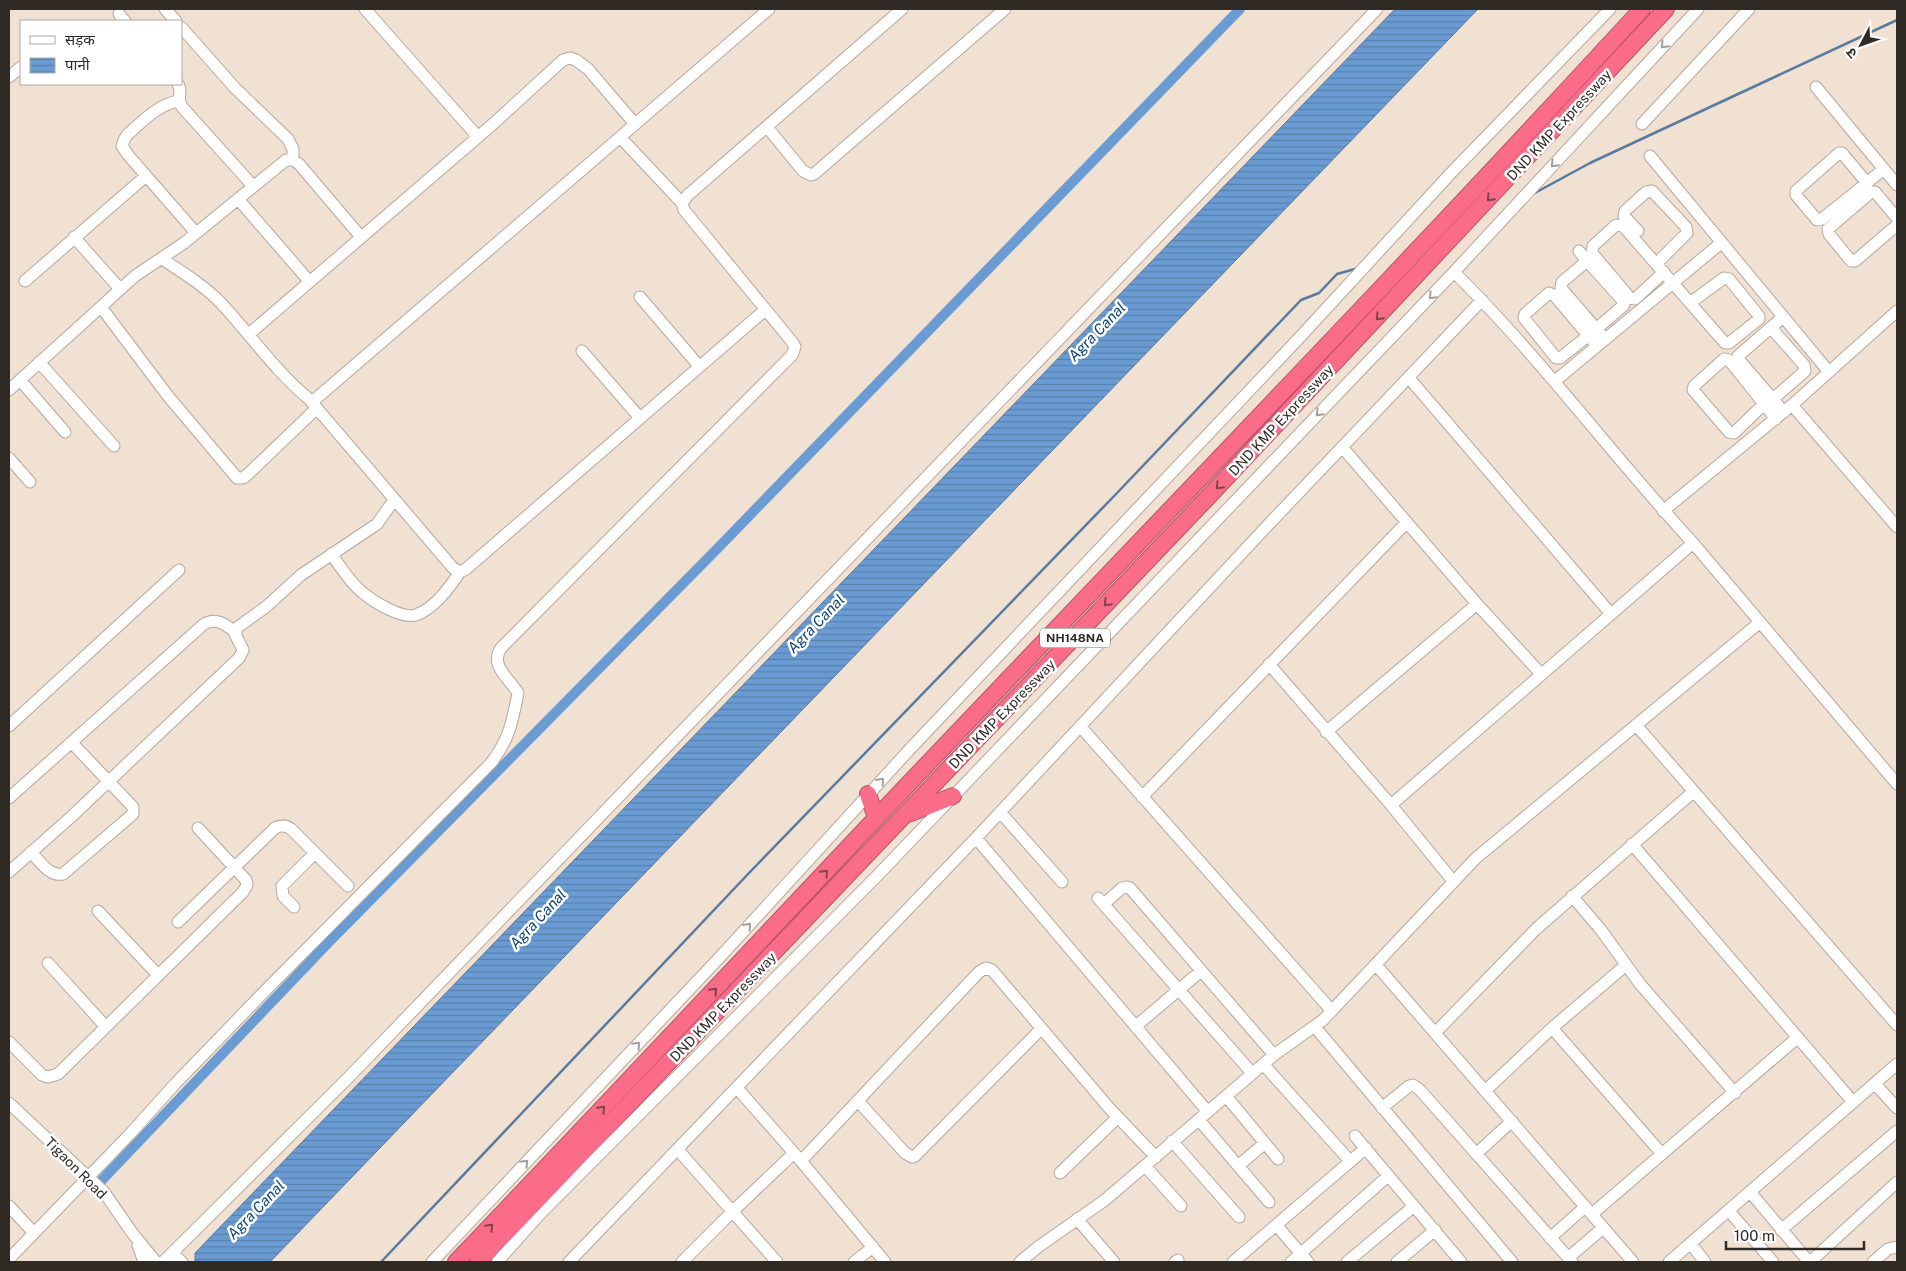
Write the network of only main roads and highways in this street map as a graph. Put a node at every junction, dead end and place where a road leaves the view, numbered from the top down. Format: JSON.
{"nodes":[{"id":1,"x":1642,"y":9,"type":"edge"},
{"id":2,"x":1666,"y":9,"type":"edge"},
{"id":3,"x":868,"y":794,"type":"road end"},
{"id":4,"x":953,"y":796,"type":"road end"},
{"id":5,"x":906,"y":816,"type":"junction"},
{"id":6,"x":876,"y":818,"type":"junction"},
{"id":7,"x":456,"y":1262,"type":"edge"},
{"id":8,"x":478,"y":1262,"type":"edge"}],
"edges":[{"from":1,"to":6,"type":"highway","name":"DND KMP Expressway","number":"NH148NA"},
{"from":2,"to":5,"type":"highway","name":"DND KMP Expressway","number":"NH148NA","one_way":true},
{"from":3,"to":6,"type":"highway"},
{"from":4,"to":5,"type":"highway"},
{"from":5,"to":8,"type":"highway","name":"DND KMP Expressway","number":"NH148NA"},
{"from":7,"to":6,"type":"highway","name":"DND KMP Expressway","number":"NH148NA","one_way":true}]}
